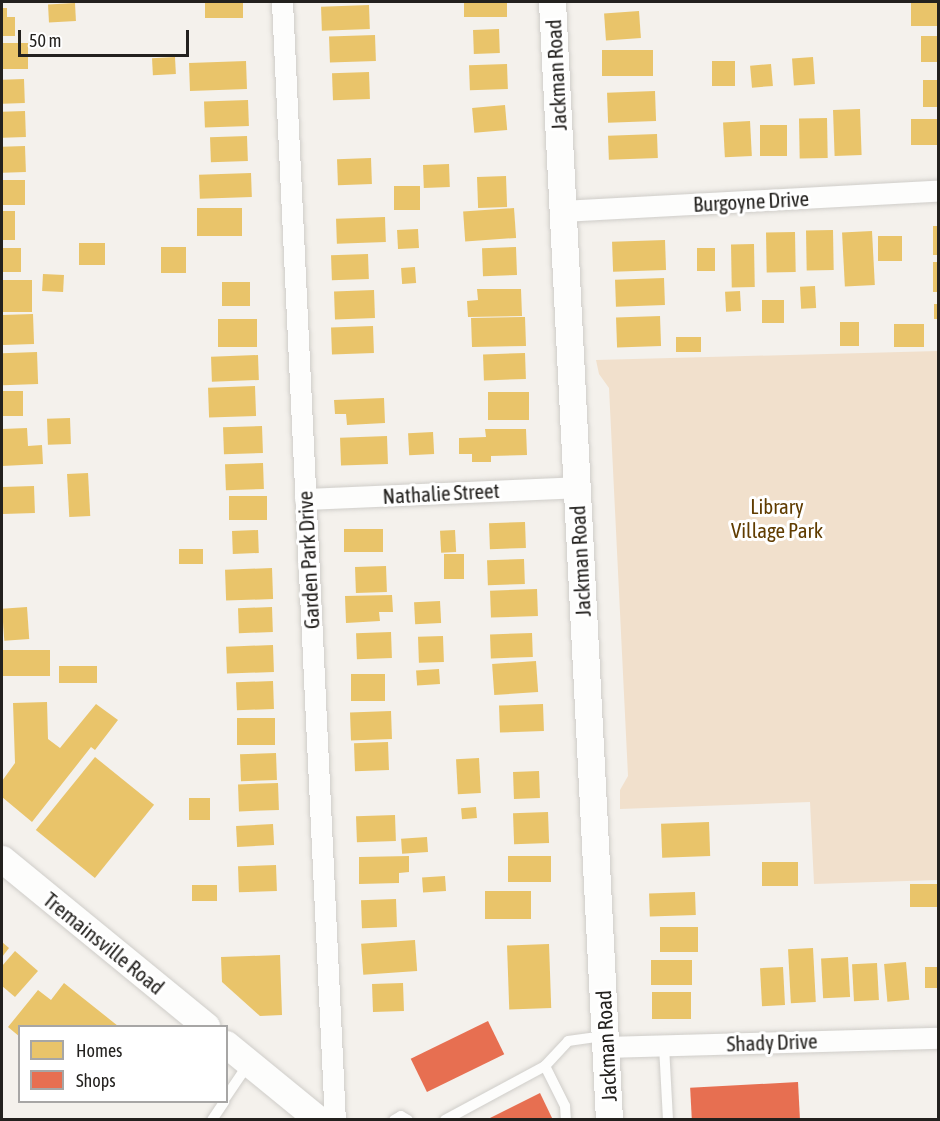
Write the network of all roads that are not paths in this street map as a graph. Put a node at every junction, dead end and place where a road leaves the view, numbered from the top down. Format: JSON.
{"nodes":[{"id":1,"x":282,"y":2,"type":"edge"},
{"id":2,"x":552,"y":2,"type":"edge"},
{"id":3,"x":939,"y":191,"type":"edge"},
{"id":4,"x":563,"y":211,"type":"junction"},
{"id":5,"x":576,"y":487,"type":"junction"},
{"id":6,"x":305,"y":499,"type":"junction"},
{"id":7,"x":2,"y":859,"type":"edge"},
{"id":8,"x":205,"y":1025,"type":"edge"},
{"id":9,"x":939,"y":1038,"type":"edge"},
{"id":10,"x":606,"y":1042,"type":"junction"},
{"id":11,"x":228,"y":1046,"type":"edge"},
{"id":12,"x":664,"y":1046,"type":"junction"},
{"id":13,"x":249,"y":1063,"type":"junction"},
{"id":14,"x":545,"y":1066,"type":"junction"},
{"id":15,"x":228,"y":1094,"type":"edge"},
{"id":16,"x":223,"y":1103,"type":"edge"},
{"id":17,"x":212,"y":1119,"type":"edge"},
{"id":18,"x":319,"y":1119,"type":"edge"},
{"id":19,"x":335,"y":1119,"type":"edge"},
{"id":20,"x":393,"y":1119,"type":"edge"},
{"id":21,"x":408,"y":1119,"type":"edge"},
{"id":22,"x":445,"y":1119,"type":"edge"},
{"id":23,"x":566,"y":1119,"type":"edge"},
{"id":24,"x":609,"y":1119,"type":"edge"},
{"id":25,"x":668,"y":1119,"type":"edge"}],
"edges":[{"from":1,"to":6,"type":"street","name":"Garden Park Drive"},
{"from":2,"to":4,"type":"street","name":"Jackman Road"},
{"from":3,"to":4,"type":"street","name":"Burgoyne Drive"},
{"from":4,"to":5,"type":"street","name":"Jackman Road"},
{"from":5,"to":6,"type":"street","name":"Nathalie Street"},
{"from":5,"to":10,"type":"street","name":"Jackman Road"},
{"from":6,"to":19,"type":"street","name":"Garden Park Drive"},
{"from":7,"to":8,"type":"street","name":"Tremainsville Road"},
{"from":9,"to":12,"type":"street","name":"Shady Drive"},
{"from":10,"to":12,"type":"street","name":"Shady Drive"},
{"from":10,"to":14,"type":"lane"},
{"from":10,"to":24,"type":"street","name":"Jackman Road"},
{"from":11,"to":13,"type":"street"},
{"from":12,"to":25,"type":"lane"},
{"from":13,"to":15,"type":"lane"},
{"from":13,"to":18,"type":"street"},
{"from":14,"to":22,"type":"lane"},
{"from":14,"to":23,"type":"lane"},
{"from":16,"to":17,"type":"lane"},
{"from":20,"to":21,"type":"lane"}]}
